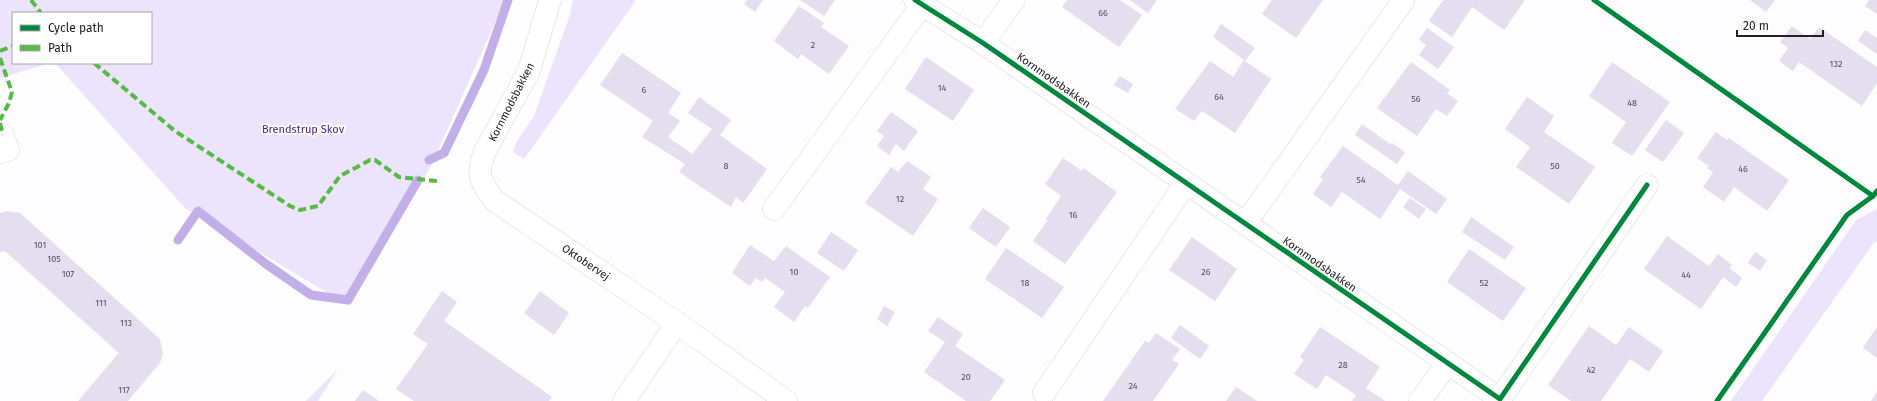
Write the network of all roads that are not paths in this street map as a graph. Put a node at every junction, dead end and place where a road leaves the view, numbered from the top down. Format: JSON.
{"nodes":[{"id":1,"x":550,"y":0,"type":"edge"},
{"id":2,"x":1014,"y":0,"type":"edge"},
{"id":3,"x":1403,"y":1,"type":"dead end"},
{"id":4,"x":918,"y":2,"type":"edge"},
{"id":5,"x":983,"y":43,"type":"junction"},
{"id":6,"x":1186,"y":183,"type":"junction"},
{"id":7,"x":1647,"y":186,"type":"dead end"},
{"id":8,"x":495,"y":200,"type":"joint"},
{"id":9,"x":774,"y":209,"type":"dead end"},
{"id":10,"x":1245,"y":224,"type":"junction"},
{"id":11,"x":677,"y":323,"type":"junction"},
{"id":12,"x":1447,"y":364,"type":"junction"},
{"id":13,"x":1044,"y":393,"type":"dead end"},
{"id":14,"x":624,"y":401,"type":"edge"},
{"id":15,"x":786,"y":401,"type":"edge"},
{"id":16,"x":1420,"y":401,"type":"edge"}],
"edges":[{"from":1,"to":8,"type":"street","name":"Kornmodsbakken"},
{"from":2,"to":5,"type":"street"},
{"from":3,"to":10,"type":"street"},
{"from":4,"to":5,"type":"street","name":"Kornmodsbakken"},
{"from":4,"to":9,"type":"street","name":"Kornmodsbakken"},
{"from":5,"to":6,"type":"street","name":"Kornmodsbakken"},
{"from":6,"to":10,"type":"street","name":"Kornmodsbakken"},
{"from":6,"to":13,"type":"street"},
{"from":7,"to":12,"type":"street","name":"Kornmodsbakken"},
{"from":8,"to":11,"type":"street","name":"Oktobervej"},
{"from":10,"to":12,"type":"street","name":"Kornmodsbakken"},
{"from":11,"to":14,"type":"street"},
{"from":11,"to":15,"type":"street","name":"Oktobervej"},
{"from":12,"to":16,"type":"street"}]}
